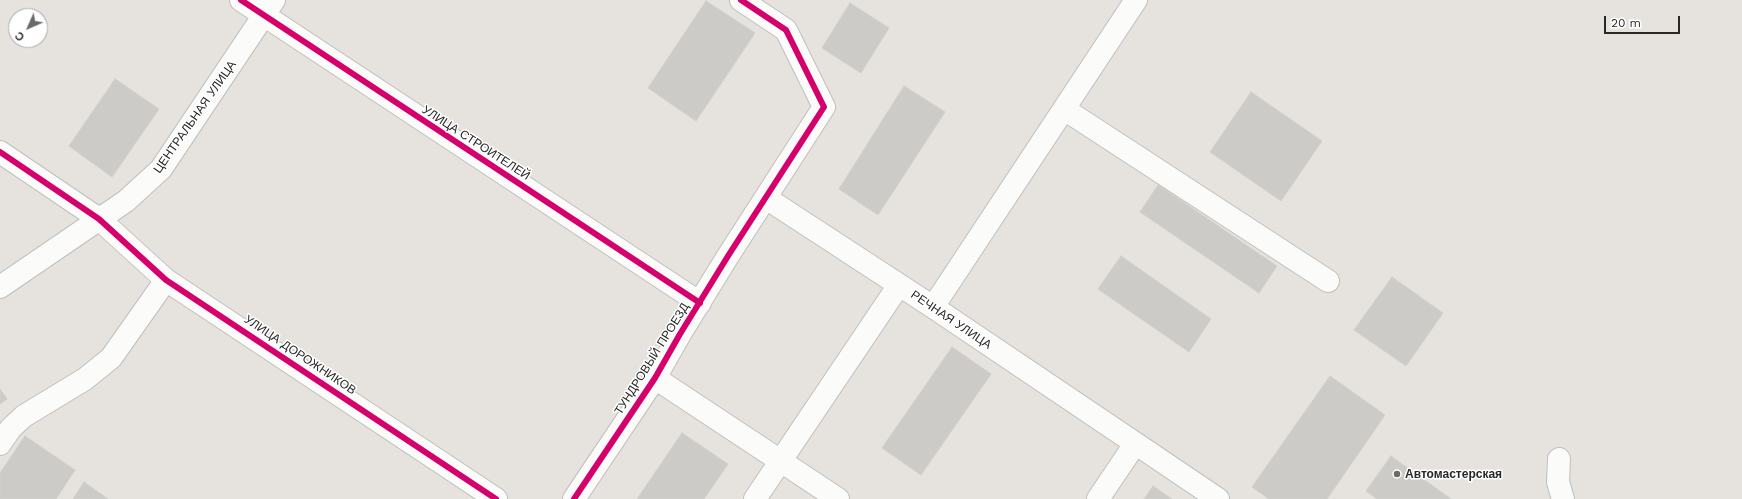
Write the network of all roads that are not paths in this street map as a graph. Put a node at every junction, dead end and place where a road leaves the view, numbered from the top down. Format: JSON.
{"nodes":[{"id":1,"x":241,"y":0,"type":"edge"},
{"id":2,"x":741,"y":0,"type":"edge"},
{"id":3,"x":1136,"y":0,"type":"edge"},
{"id":4,"x":269,"y":8,"type":"edge"},
{"id":5,"x":1064,"y":109,"type":"junction"},
{"id":6,"x":0,"y":152,"type":"edge"},
{"id":7,"x":766,"y":198,"type":"junction"},
{"id":8,"x":100,"y":219,"type":"junction"},
{"id":9,"x":166,"y":280,"type":"junction"},
{"id":10,"x":1328,"y":280,"type":"dead end"},
{"id":11,"x":899,"y":285,"type":"junction"},
{"id":12,"x":0,"y":287,"type":"edge"},
{"id":13,"x":700,"y":303,"type":"junction"},
{"id":14,"x":933,"y":307,"type":"junction"},
{"id":15,"x":655,"y":378,"type":"junction"},
{"id":16,"x":0,"y":444,"type":"edge"},
{"id":17,"x":1135,"y":444,"type":"junction"},
{"id":18,"x":1559,"y":459,"type":"dead end"},
{"id":19,"x":781,"y":460,"type":"junction"},
{"id":20,"x":472,"y":492,"type":"edge"},
{"id":21,"x":496,"y":499,"type":"edge"},
{"id":22,"x":574,"y":499,"type":"edge"},
{"id":23,"x":755,"y":499,"type":"edge"},
{"id":24,"x":838,"y":499,"type":"edge"},
{"id":25,"x":1098,"y":499,"type":"edge"},
{"id":26,"x":1218,"y":499,"type":"edge"},
{"id":27,"x":1563,"y":499,"type":"edge"}],
"edges":[{"from":1,"to":4,"type":"street","name":"УЛИЦА СТРОИТЕЛЕЙ"},
{"from":2,"to":7,"type":"street","name":"ТУНДРОВЫЙ ПРОЕЗД"},
{"from":3,"to":5,"type":"street"},
{"from":4,"to":8,"type":"street","name":"ЦЕНТРАЛЬНАЯ УЛИЦА"},
{"from":4,"to":13,"type":"street","name":"УЛИЦА СТРОИТЕЛЕЙ"},
{"from":5,"to":10,"type":"street"},
{"from":5,"to":14,"type":"street"},
{"from":6,"to":8,"type":"street","name":"УЛИЦА ДОРОЖНИКОВ"},
{"from":7,"to":11,"type":"street","name":"РЕЧНАЯ УЛИЦА"},
{"from":7,"to":13,"type":"street","name":"ТУНДРОВЫЙ ПРОЕЗД"},
{"from":8,"to":9,"type":"street","name":"УЛИЦА ДОРОЖНИКОВ"},
{"from":8,"to":12,"type":"street","name":"ЦЕНТРАЛЬНАЯ УЛИЦА"},
{"from":9,"to":16,"type":"street"},
{"from":9,"to":20,"type":"street","name":"УЛИЦА ДОРОЖНИКОВ"},
{"from":11,"to":14,"type":"street","name":"РЕЧНАЯ УЛИЦА"},
{"from":11,"to":19,"type":"street"},
{"from":13,"to":15,"type":"street","name":"ТУНДРОВЫЙ ПРОЕЗД"},
{"from":14,"to":17,"type":"street","name":"РЕЧНАЯ УЛИЦА"},
{"from":15,"to":19,"type":"street"},
{"from":15,"to":22,"type":"street","name":"ТУНДРОВЫЙ ПРОЕЗД"},
{"from":17,"to":25,"type":"street"},
{"from":17,"to":26,"type":"street","name":"РЕЧНАЯ УЛИЦА"},
{"from":18,"to":27,"type":"street"},
{"from":19,"to":23,"type":"street"},
{"from":19,"to":24,"type":"street"},
{"from":20,"to":21,"type":"street","name":"УЛИЦА ДОРОЖНИКОВ"}]}
